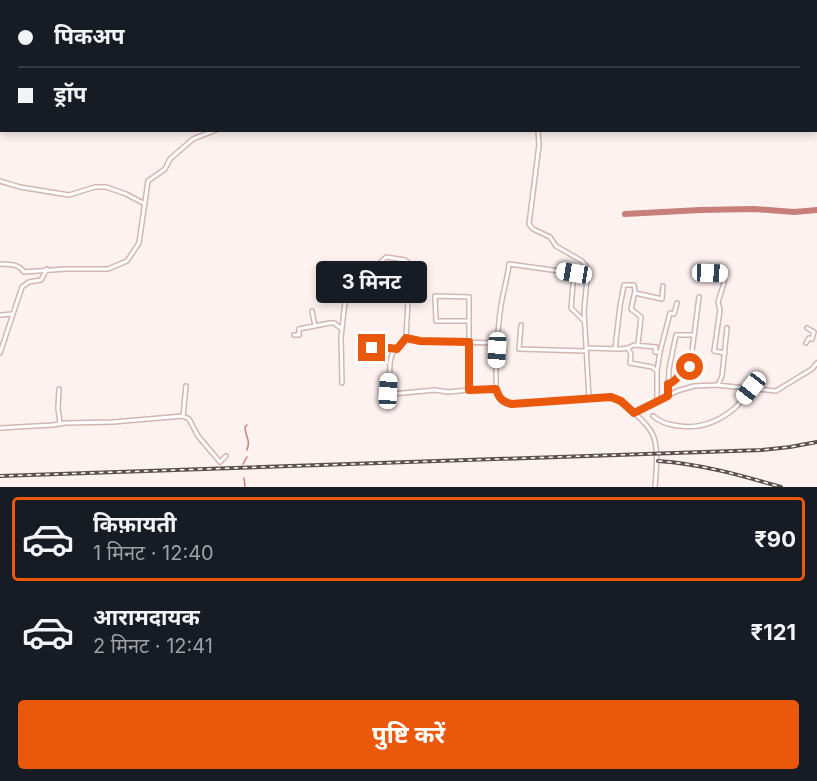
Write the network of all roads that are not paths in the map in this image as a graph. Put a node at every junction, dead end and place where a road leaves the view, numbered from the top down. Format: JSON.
{"nodes":[{"id":1,"x":211,"y":132,"type":"edge"},
{"id":2,"x":538,"y":132,"type":"edge"},
{"id":3,"x":0,"y":181,"type":"edge"},
{"id":4,"x":145,"y":205,"type":"junction"},
{"id":5,"x":0,"y":264,"type":"edge"},
{"id":6,"x":47,"y":269,"type":"junction"},
{"id":7,"x":710,"y":273,"type":"dead end"},
{"id":8,"x":360,"y":283,"type":"dead end"},
{"id":9,"x":663,"y":286,"type":"dead end"},
{"id":10,"x":634,"y":293,"type":"junction"},
{"id":11,"x":699,"y":297,"type":"dead end"},
{"id":12,"x":345,"y":302,"type":"dead end"},
{"id":13,"x":677,"y":303,"type":"dead end"},
{"id":14,"x":698,"y":306,"type":"junction"},
{"id":15,"x":704,"y":307,"type":"dead end"},
{"id":16,"x":312,"y":311,"type":"dead end"},
{"id":17,"x":12,"y":314,"type":"junction"},
{"id":18,"x":0,"y":315,"type":"edge"},
{"id":19,"x":468,"y":321,"type":"junction"},
{"id":20,"x":584,"y":321,"type":"junction"},
{"id":21,"x":521,"y":325,"type":"dead end"},
{"id":22,"x":315,"y":326,"type":"junction"},
{"id":23,"x":727,"y":328,"type":"dead end"},
{"id":24,"x":807,"y":328,"type":"dead end"},
{"id":25,"x":342,"y":329,"type":"junction"},
{"id":26,"x":294,"y":335,"type":"dead end"},
{"id":27,"x":693,"y":335,"type":"junction"},
{"id":28,"x":406,"y":338,"type":"junction"},
{"id":29,"x":812,"y":339,"type":"junction"},
{"id":30,"x":469,"y":342,"type":"junction"},
{"id":31,"x":817,"y":342,"type":"edge"},
{"id":32,"x":498,"y":343,"type":"junction"},
{"id":33,"x":806,"y":343,"type":"dead end"},
{"id":34,"x":638,"y":344,"type":"dead end"},
{"id":35,"x":372,"y":348,"type":"dead end"},
{"id":36,"x":628,"y":348,"type":"junction"},
{"id":37,"x":397,"y":349,"type":"junction"},
{"id":38,"x":586,"y":349,"type":"junction"},
{"id":39,"x":615,"y":349,"type":"junction"},
{"id":40,"x":660,"y":352,"type":"junction"},
{"id":41,"x":0,"y":353,"type":"edge"},
{"id":42,"x":725,"y":353,"type":"junction"},
{"id":43,"x":817,"y":363,"type":"edge"},
{"id":44,"x":657,"y":371,"type":"junction"},
{"id":45,"x":342,"y":383,"type":"dead end"},
{"id":46,"x":668,"y":384,"type":"junction"},
{"id":47,"x":718,"y":385,"type":"junction"},
{"id":48,"x":186,"y":386,"type":"dead end"},
{"id":49,"x":751,"y":388,"type":"junction"},
{"id":50,"x":59,"y":389,"type":"dead end"},
{"id":51,"x":496,"y":389,"type":"junction"},
{"id":52,"x":469,"y":390,"type":"junction"},
{"id":53,"x":668,"y":396,"type":"junction"},
{"id":54,"x":588,"y":398,"type":"junction"},
{"id":55,"x":657,"y":401,"type":"junction"},
{"id":56,"x":634,"y":413,"type":"junction"},
{"id":57,"x":183,"y":416,"type":"junction"},
{"id":58,"x":653,"y":416,"type":"dead end"},
{"id":59,"x":60,"y":423,"type":"junction"},
{"id":60,"x":0,"y":428,"type":"edge"},
{"id":61,"x":216,"y":456,"type":"dead end"},
{"id":62,"x":655,"y":487,"type":"edge"}],
"edges":[{"from":1,"to":4,"type":"street"},
{"from":2,"to":20,"type":"street"},
{"from":3,"to":4,"type":"street"},
{"from":4,"to":6,"type":"street"},
{"from":5,"to":6,"type":"street"},
{"from":6,"to":17,"type":"street"},
{"from":7,"to":42,"type":"street"},
{"from":8,"to":28,"type":"street"},
{"from":9,"to":10,"type":"street"},
{"from":10,"to":34,"type":"street"},
{"from":10,"to":39,"type":"street"},
{"from":11,"to":14,"type":"street"},
{"from":12,"to":25,"type":"street"},
{"from":13,"to":40,"type":"street"},
{"from":14,"to":15,"type":"street"},
{"from":14,"to":27,"type":"street"},
{"from":16,"to":22,"type":"street"},
{"from":17,"to":18,"type":"street"},
{"from":17,"to":41,"type":"street"},
{"from":19,"to":19,"type":"street"},
{"from":19,"to":30,"type":"street"},
{"from":20,"to":32,"type":"street"},
{"from":20,"to":38,"type":"street"},
{"from":21,"to":38,"type":"street"},
{"from":22,"to":25,"type":"street"},
{"from":22,"to":26,"type":"street"},
{"from":23,"to":42,"type":"street"},
{"from":24,"to":29,"type":"street"},
{"from":25,"to":45,"type":"street"},
{"from":27,"to":46,"type":"street"},
{"from":27,"to":46,"type":"street"},
{"from":28,"to":30,"type":"street"},
{"from":28,"to":37,"type":"street"},
{"from":29,"to":31,"type":"street"},
{"from":29,"to":33,"type":"street"},
{"from":30,"to":32,"type":"street"},
{"from":30,"to":52,"type":"street"},
{"from":32,"to":51,"type":"street"},
{"from":35,"to":37,"type":"street"},
{"from":36,"to":39,"type":"street"},
{"from":36,"to":40,"type":"street"},
{"from":36,"to":44,"type":"street"},
{"from":37,"to":52,"type":"street"},
{"from":38,"to":39,"type":"street"},
{"from":38,"to":54,"type":"street"},
{"from":40,"to":44,"type":"street"},
{"from":42,"to":47,"type":"street"},
{"from":43,"to":49,"type":"street"},
{"from":44,"to":55,"type":"street"},
{"from":46,"to":53,"type":"street"},
{"from":47,"to":49,"type":"street"},
{"from":47,"to":53,"type":"street"},
{"from":48,"to":57,"type":"street"},
{"from":49,"to":58,"type":"street"},
{"from":50,"to":59,"type":"street"},
{"from":51,"to":52,"type":"street"},
{"from":51,"to":54,"type":"street"},
{"from":53,"to":55,"type":"street"},
{"from":54,"to":56,"type":"street"},
{"from":55,"to":56,"type":"street"},
{"from":56,"to":62,"type":"street"},
{"from":57,"to":59,"type":"street"},
{"from":57,"to":61,"type":"street"},
{"from":59,"to":60,"type":"street"}]}
